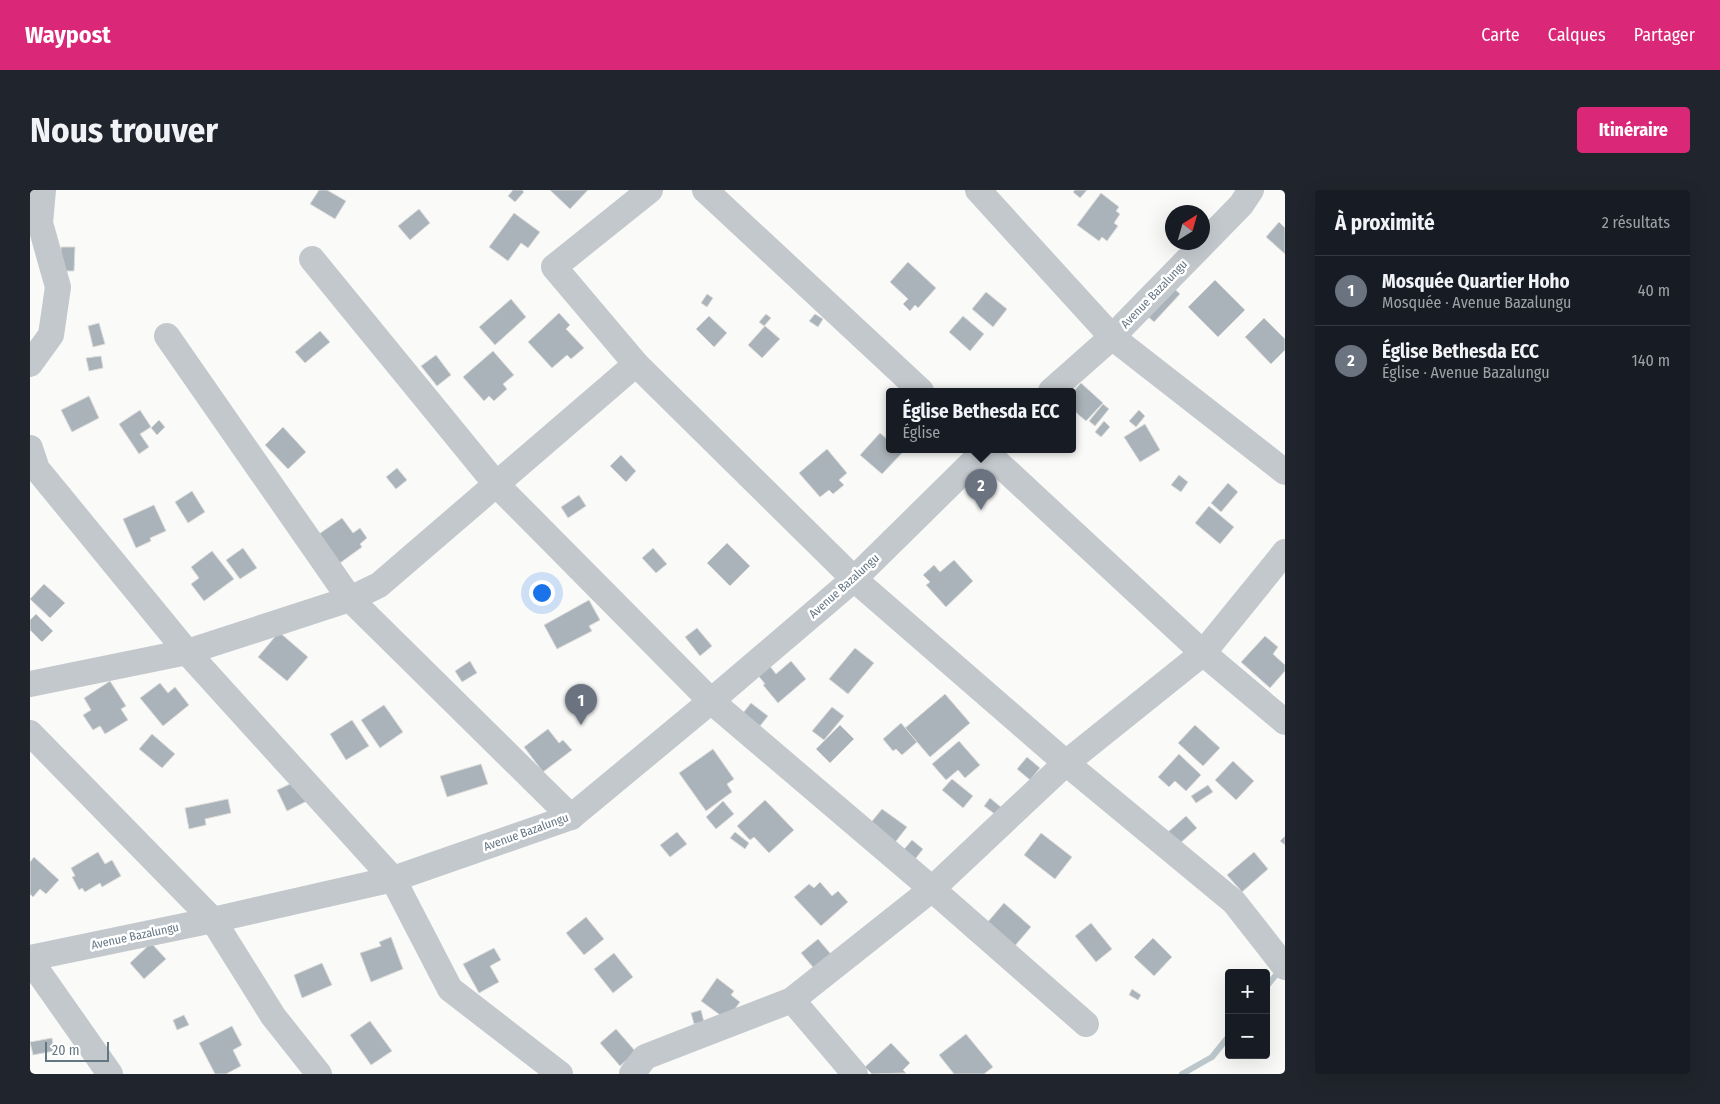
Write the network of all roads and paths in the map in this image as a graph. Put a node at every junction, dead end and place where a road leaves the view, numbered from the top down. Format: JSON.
{"nodes":[{"id":1,"x":43,"y":190,"type":"edge"},
{"id":2,"x":650,"y":190,"type":"edge"},
{"id":3,"x":704,"y":190,"type":"edge"},
{"id":4,"x":1250,"y":190,"type":"edge"},
{"id":5,"x":981,"y":191,"type":"edge"},
{"id":6,"x":312,"y":259,"type":"dead end"},
{"id":7,"x":167,"y":336,"type":"dead end"},
{"id":8,"x":1112,"y":337,"type":"junction"},
{"id":9,"x":30,"y":364,"type":"edge"},
{"id":10,"x":636,"y":364,"type":"junction"},
{"id":11,"x":918,"y":388,"type":"edge"},
{"id":12,"x":1054,"y":388,"type":"edge"},
{"id":13,"x":30,"y":448,"type":"edge"},
{"id":14,"x":981,"y":453,"type":"edge"},
{"id":15,"x":989,"y":453,"type":"edge"},
{"id":16,"x":1285,"y":472,"type":"edge"},
{"id":17,"x":496,"y":484,"type":"junction"},
{"id":18,"x":1285,"y":552,"type":"edge"},
{"id":19,"x":854,"y":580,"type":"junction"},
{"id":20,"x":350,"y":599,"type":"junction"},
{"id":21,"x":187,"y":652,"type":"junction"},
{"id":22,"x":1203,"y":653,"type":"junction"},
{"id":23,"x":30,"y":684,"type":"edge"},
{"id":24,"x":711,"y":701,"type":"junction"},
{"id":25,"x":1285,"y":722,"type":"edge"},
{"id":26,"x":30,"y":733,"type":"edge"},
{"id":27,"x":1066,"y":763,"type":"junction"},
{"id":28,"x":571,"y":817,"type":"junction"},
{"id":29,"x":394,"y":879,"type":"junction"},
{"id":30,"x":932,"y":889,"type":"junction"},
{"id":31,"x":212,"y":920,"type":"junction"},
{"id":32,"x":30,"y":959,"type":"edge"},
{"id":33,"x":1285,"y":967,"type":"edge"},
{"id":34,"x":792,"y":1000,"type":"junction"},
{"id":35,"x":1086,"y":1024,"type":"dead end"},
{"id":36,"x":110,"y":1074,"type":"edge"},
{"id":37,"x":319,"y":1074,"type":"edge"},
{"id":38,"x":560,"y":1074,"type":"edge"},
{"id":39,"x":632,"y":1074,"type":"edge"},
{"id":40,"x":855,"y":1074,"type":"edge"}],
"edges":[{"from":1,"to":9,"type":"street"},
{"from":2,"to":10,"type":"street"},
{"from":3,"to":11,"type":"street"},
{"from":4,"to":8,"type":"street","name":"Avenue Bazalungu"},
{"from":5,"to":8,"type":"street"},
{"from":6,"to":17,"type":"street"},
{"from":7,"to":20,"type":"street"},
{"from":8,"to":12,"type":"street","name":"Avenue Bazalungu"},
{"from":8,"to":16,"type":"street"},
{"from":10,"to":17,"type":"street"},
{"from":10,"to":19,"type":"street"},
{"from":13,"to":21,"type":"street"},
{"from":14,"to":19,"type":"street","name":"Avenue Bazalungu"},
{"from":15,"to":22,"type":"street"},
{"from":17,"to":20,"type":"street"},
{"from":17,"to":24,"type":"street"},
{"from":18,"to":22,"type":"street"},
{"from":19,"to":24,"type":"street","name":"Avenue Bazalungu"},
{"from":19,"to":27,"type":"street"},
{"from":20,"to":21,"type":"street"},
{"from":20,"to":28,"type":"street"},
{"from":21,"to":23,"type":"street"},
{"from":21,"to":29,"type":"street"},
{"from":22,"to":25,"type":"street"},
{"from":22,"to":27,"type":"street"},
{"from":24,"to":28,"type":"street","name":"Avenue Bazalungu"},
{"from":24,"to":30,"type":"street"},
{"from":26,"to":31,"type":"street"},
{"from":27,"to":30,"type":"street"},
{"from":27,"to":33,"type":"street"},
{"from":28,"to":29,"type":"street","name":"Avenue Bazalungu"},
{"from":29,"to":31,"type":"street","name":"Avenue Bazalungu"},
{"from":29,"to":38,"type":"street"},
{"from":30,"to":34,"type":"street"},
{"from":30,"to":35,"type":"street"},
{"from":31,"to":32,"type":"street","name":"Avenue Bazalungu"},
{"from":31,"to":37,"type":"street"},
{"from":32,"to":36,"type":"street"},
{"from":34,"to":39,"type":"street"},
{"from":34,"to":40,"type":"street"}]}
